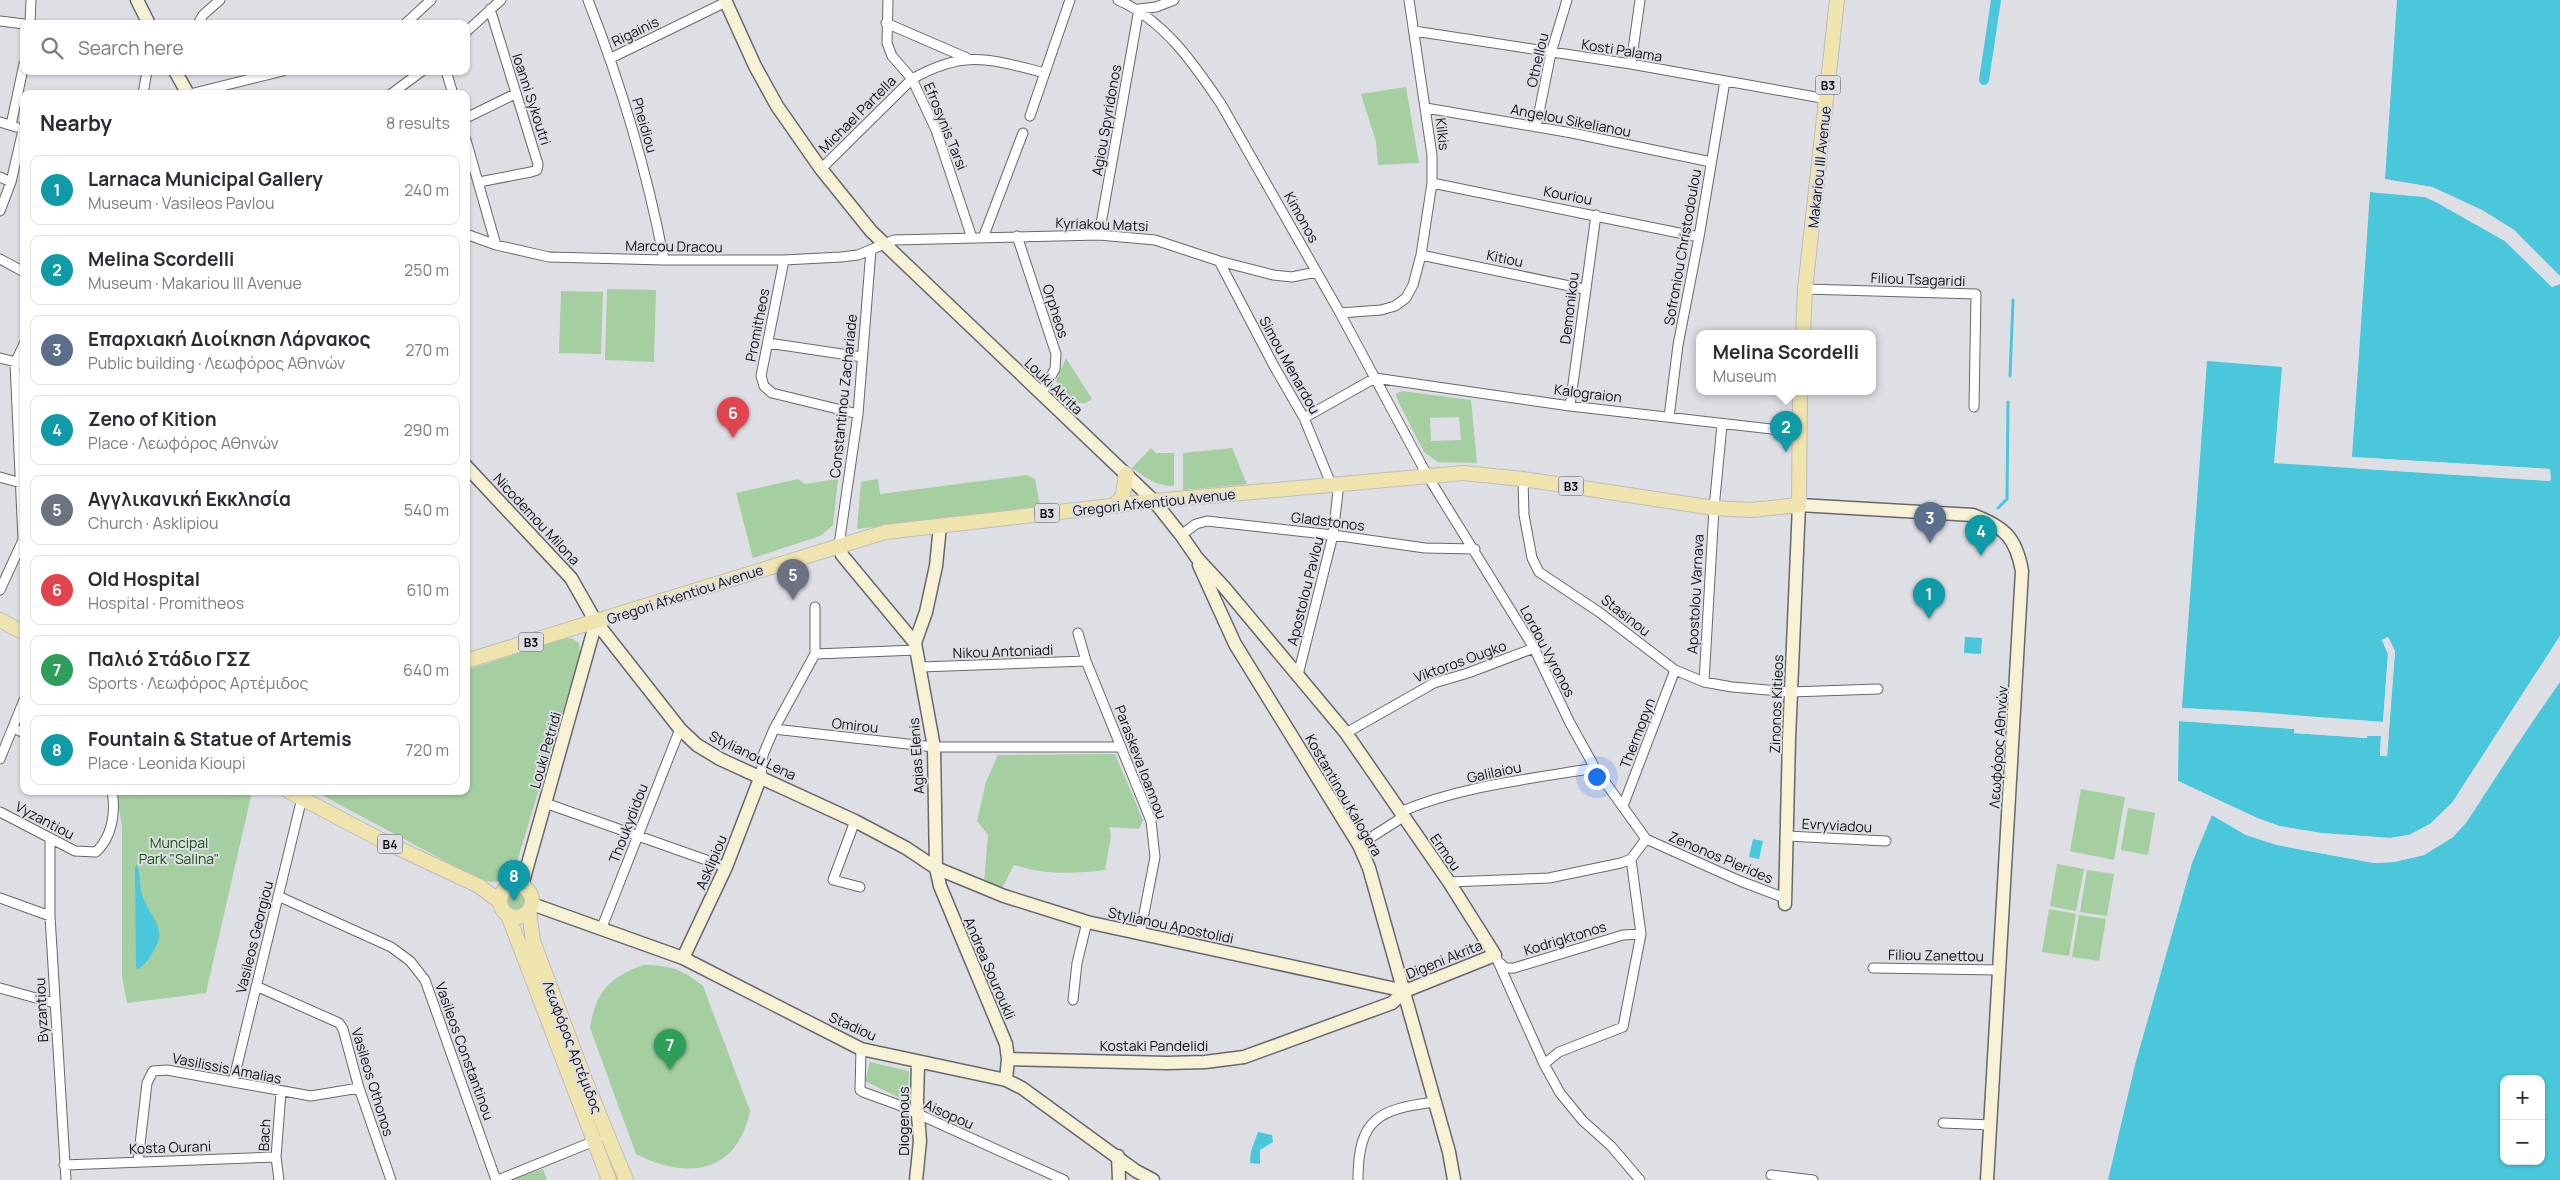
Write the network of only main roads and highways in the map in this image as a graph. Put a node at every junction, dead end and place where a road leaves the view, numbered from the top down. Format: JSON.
{"nodes":[{"id":1,"x":1837,"y":0,"type":"edge"},
{"id":2,"x":1803,"y":330,"type":"edge"},
{"id":3,"x":1800,"y":395,"type":"edge"},
{"id":4,"x":1126,"y":474,"type":"road end"},
{"id":5,"x":1115,"y":506,"type":"junction"},
{"id":6,"x":0,"y":620,"type":"edge"},
{"id":7,"x":20,"y":631,"type":"edge"},
{"id":8,"x":470,"y":660,"type":"edge"},
{"id":9,"x":296,"y":795,"type":"edge"},
{"id":10,"x":501,"y":896,"type":"junction"},
{"id":11,"x":530,"y":907,"type":"junction"},
{"id":12,"x":508,"y":915,"type":"junction"},
{"id":13,"x":600,"y":1139,"type":"junction"},
{"id":14,"x":609,"y":1180,"type":"edge"},
{"id":15,"x":626,"y":1180,"type":"edge"}],
"edges":[{"from":1,"to":2,"type":"main road","name":"Makariou III Avenue","number":"B3"},
{"from":3,"to":5,"type":"main road","name":"Gregori Afxentiou Avenue","number":"B3"},
{"from":4,"to":5,"type":"main road"},
{"from":5,"to":8,"type":"main road","name":"Gregori Afxentiou Avenue","number":"B3"},
{"from":6,"to":7,"type":"main road"},
{"from":9,"to":10,"type":"main road","number":"B4"},
{"from":10,"to":11,"type":"main road","number":"B4"},
{"from":10,"to":12,"type":"main road","number":"B4"},
{"from":11,"to":12,"type":"main road"},
{"from":11,"to":13,"type":"main road","name":"Λεωφόρος Αρτέμιδος","number":"B4"},
{"from":12,"to":13,"type":"main road","name":"Λεωφόρος Αρτέμιδος","number":"B4"},
{"from":13,"to":14,"type":"main road","name":"Λεωφόρος Αρτέμιδος","number":"B4"},
{"from":13,"to":15,"type":"main road","name":"Λεωφόρος Αρτέμιδος","number":"B4"}]}
